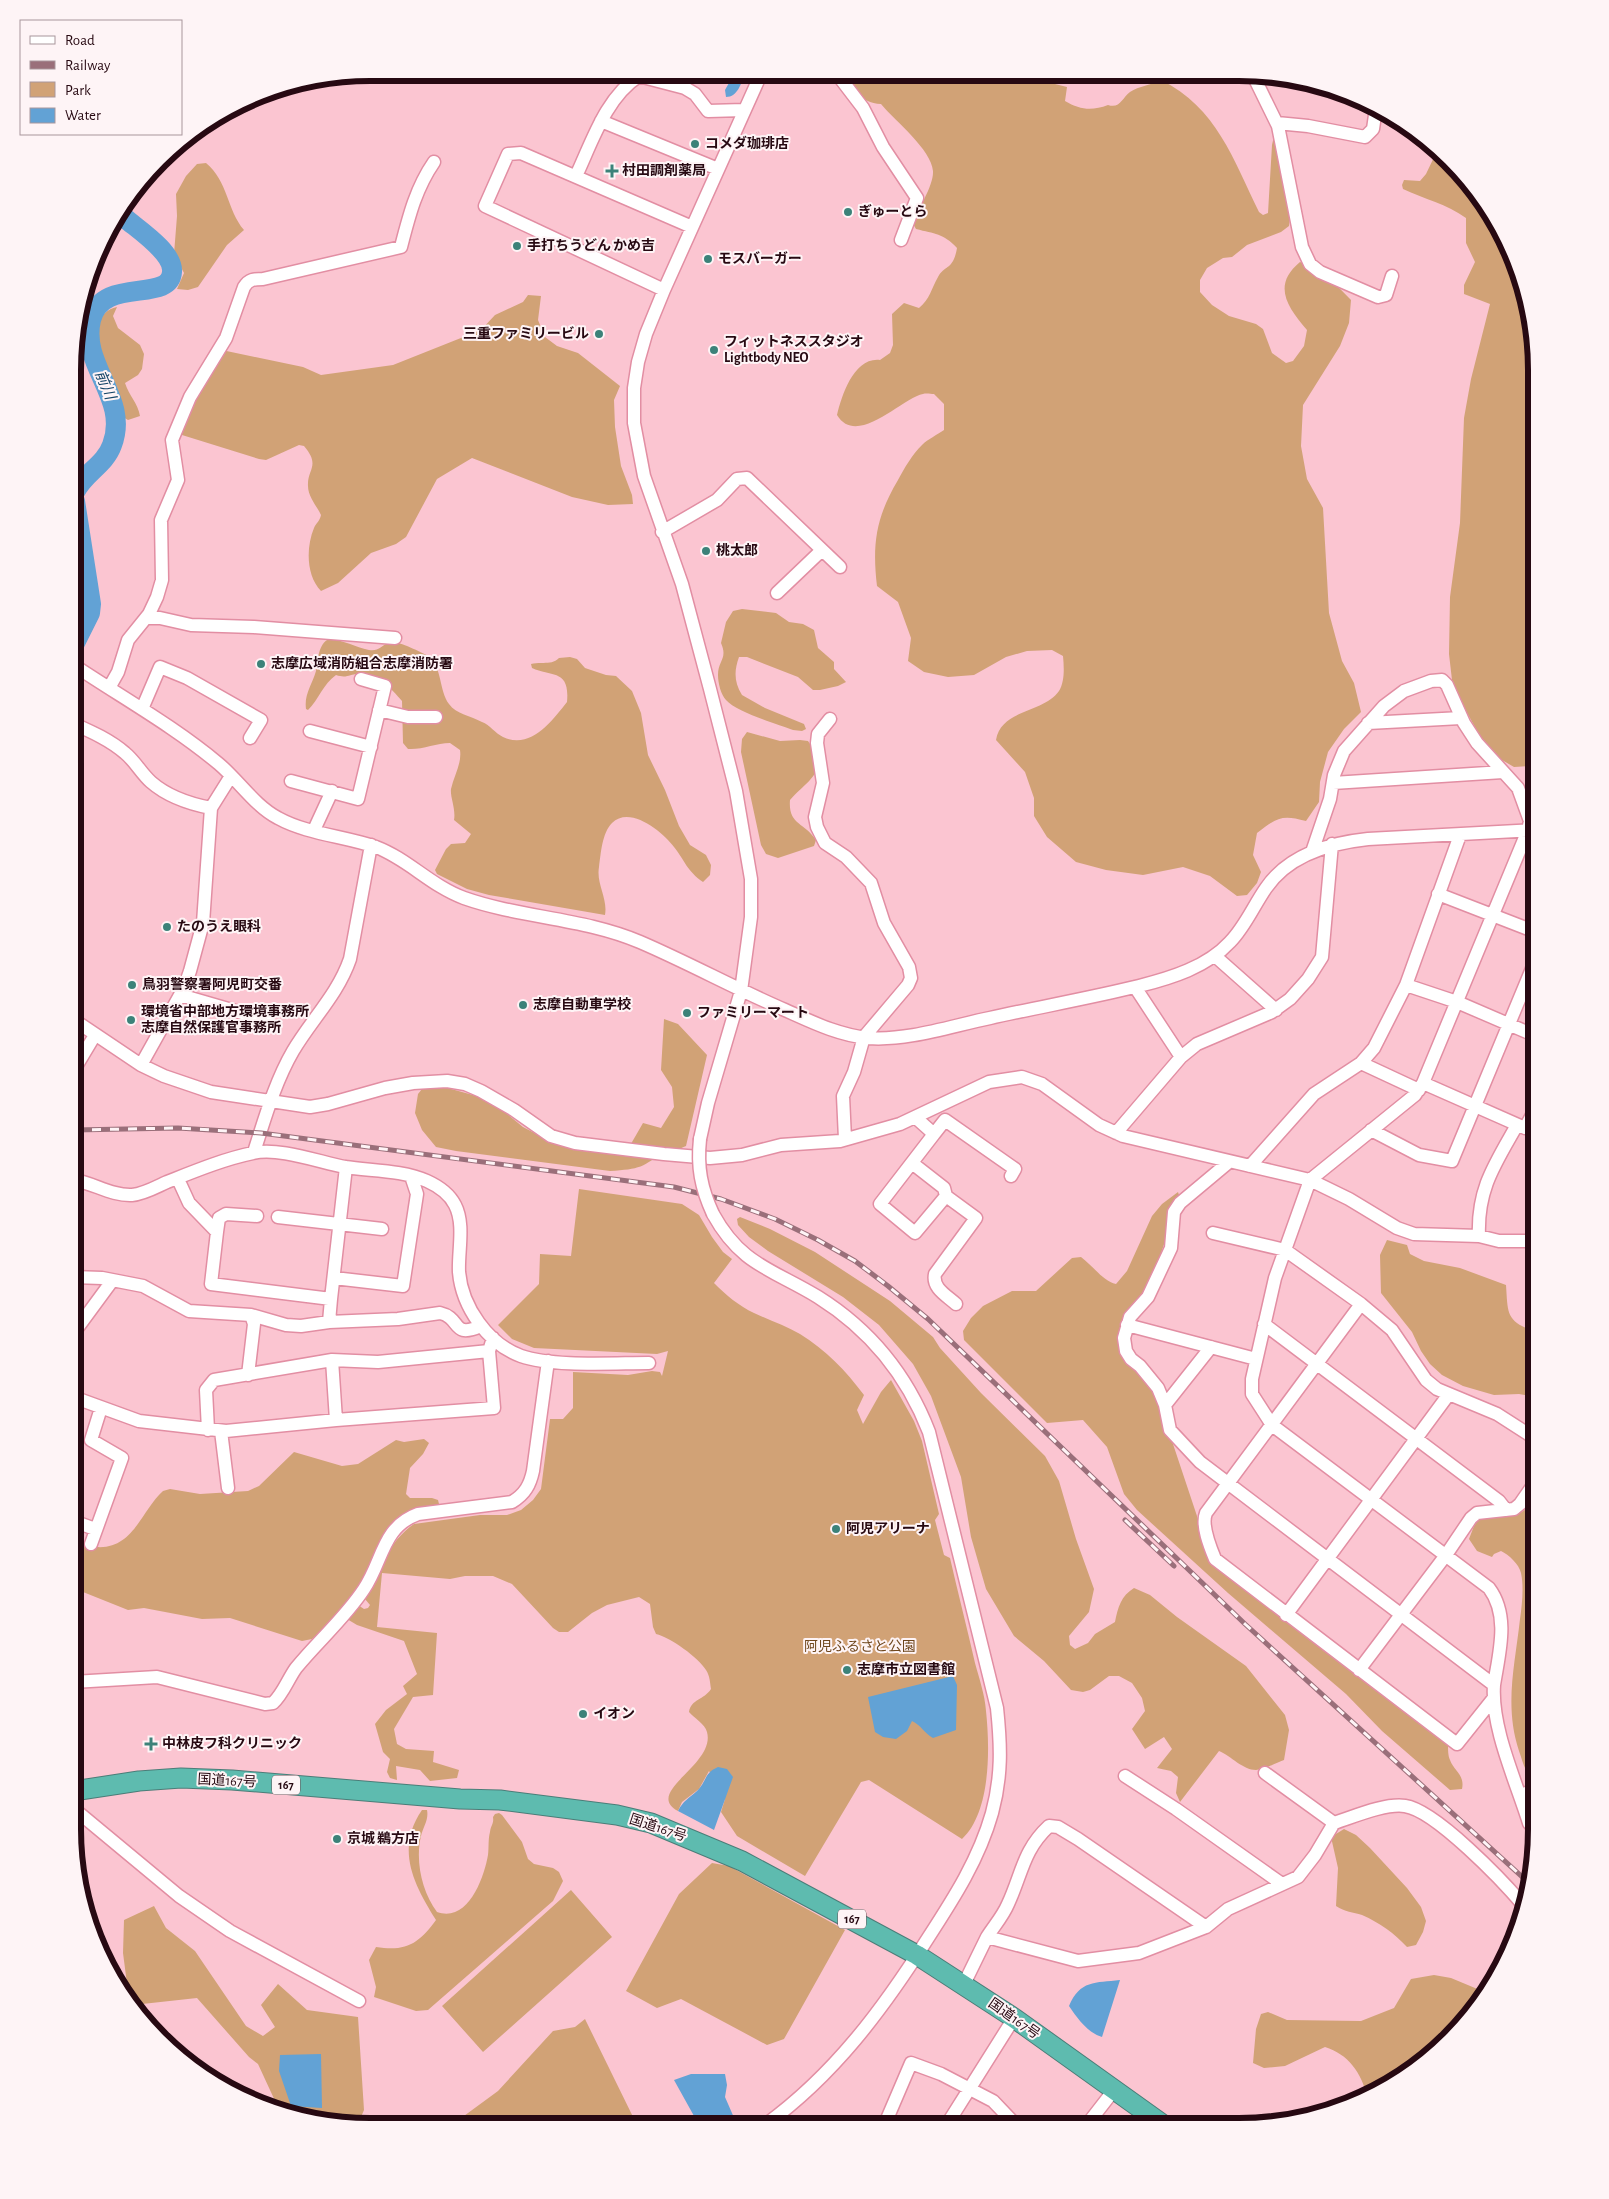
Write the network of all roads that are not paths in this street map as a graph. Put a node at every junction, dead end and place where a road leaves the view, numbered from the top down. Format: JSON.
{"nodes":[{"id":1,"x":631,"y":81,"type":"edge"},
{"id":2,"x":658,"y":81,"type":"edge"},
{"id":3,"x":758,"y":81,"type":"edge"},
{"id":4,"x":843,"y":81,"type":"edge"},
{"id":5,"x":1256,"y":82,"type":"edge"},
{"id":6,"x":744,"y":110,"type":"junction"},
{"id":7,"x":1375,"y":116,"type":"edge"},
{"id":8,"x":601,"y":121,"type":"junction"},
{"id":9,"x":1277,"y":123,"type":"junction"},
{"id":10,"x":434,"y":162,"type":"dead end"},
{"id":11,"x":718,"y":169,"type":"junction"},
{"id":12,"x":576,"y":176,"type":"junction"},
{"id":13,"x":692,"y":228,"type":"junction"},
{"id":14,"x":901,"y":240,"type":"dead end"},
{"id":15,"x":1392,"y":276,"type":"dead end"},
{"id":16,"x":664,"y":290,"type":"junction"},
{"id":17,"x":662,"y":532,"type":"junction"},
{"id":18,"x":822,"y":550,"type":"junction"},
{"id":19,"x":840,"y":567,"type":"dead end"},
{"id":20,"x":777,"y":593,"type":"dead end"},
{"id":21,"x":146,"y":618,"type":"junction"},
{"id":22,"x":395,"y":638,"type":"dead end"},
{"id":23,"x":81,"y":674,"type":"edge"},
{"id":24,"x":361,"y":679,"type":"dead end"},
{"id":25,"x":109,"y":688,"type":"junction"},
{"id":26,"x":142,"y":709,"type":"junction"},
{"id":27,"x":380,"y":710,"type":"junction"},
{"id":28,"x":436,"y":717,"type":"dead end"},
{"id":29,"x":830,"y":718,"type":"dead end"},
{"id":30,"x":1461,"y":718,"type":"junction"},
{"id":31,"x":1368,"y":723,"type":"junction"},
{"id":32,"x":81,"y":727,"type":"edge"},
{"id":33,"x":310,"y":731,"type":"dead end"},
{"id":34,"x":250,"y":738,"type":"dead end"},
{"id":35,"x":370,"y":747,"type":"junction"},
{"id":36,"x":1503,"y":772,"type":"junction"},
{"id":37,"x":231,"y":776,"type":"junction"},
{"id":38,"x":291,"y":781,"type":"dead end"},
{"id":39,"x":1333,"y":783,"type":"junction"},
{"id":40,"x":332,"y":791,"type":"junction"},
{"id":41,"x":211,"y":808,"type":"junction"},
{"id":42,"x":1528,"y":816,"type":"edge"},
{"id":43,"x":314,"y":830,"type":"junction"},
{"id":44,"x":1528,"y":830,"type":"edge"},
{"id":45,"x":1460,"y":834,"type":"junction"},
{"id":46,"x":1528,"y":839,"type":"edge"},
{"id":47,"x":1332,"y":844,"type":"junction"},
{"id":48,"x":371,"y":846,"type":"junction"},
{"id":49,"x":1312,"y":852,"type":"junction"},
{"id":50,"x":1438,"y":894,"type":"junction"},
{"id":51,"x":1493,"y":915,"type":"junction"},
{"id":52,"x":1528,"y":929,"type":"edge"},
{"id":53,"x":1215,"y":956,"type":"junction"},
{"id":54,"x":1528,"y":979,"type":"edge"},
{"id":55,"x":1406,"y":984,"type":"junction"},
{"id":56,"x":1135,"y":987,"type":"junction"},
{"id":57,"x":741,"y":991,"type":"junction"},
{"id":58,"x":180,"y":995,"type":"junction"},
{"id":59,"x":1457,"y":1002,"type":"junction"},
{"id":60,"x":1276,"y":1010,"type":"junction"},
{"id":61,"x":266,"y":1020,"type":"dead end"},
{"id":62,"x":81,"y":1025,"type":"edge"},
{"id":63,"x":1509,"y":1025,"type":"junction"},
{"id":64,"x":1528,"y":1033,"type":"edge"},
{"id":65,"x":95,"y":1034,"type":"junction"},
{"id":66,"x":864,"y":1037,"type":"junction"},
{"id":67,"x":1181,"y":1057,"type":"junction"},
{"id":68,"x":81,"y":1058,"type":"edge"},
{"id":69,"x":1362,"y":1063,"type":"junction"},
{"id":70,"x":141,"y":1064,"type":"junction"},
{"id":71,"x":1421,"y":1086,"type":"junction"},
{"id":72,"x":271,"y":1102,"type":"junction"},
{"id":73,"x":1476,"y":1106,"type":"junction"},
{"id":74,"x":915,"y":1117,"type":"junction"},
{"id":75,"x":1528,"y":1123,"type":"edge"},
{"id":76,"x":1517,"y":1125,"type":"junction"},
{"id":77,"x":1371,"y":1130,"type":"junction"},
{"id":78,"x":1116,"y":1133,"type":"junction"},
{"id":79,"x":934,"y":1134,"type":"junction"},
{"id":80,"x":845,"y":1139,"type":"junction"},
{"id":81,"x":254,"y":1152,"type":"junction"},
{"id":82,"x":1229,"y":1162,"type":"junction"},
{"id":83,"x":912,"y":1163,"type":"junction"},
{"id":84,"x":1250,"y":1166,"type":"junction"},
{"id":85,"x":346,"y":1167,"type":"junction"},
{"id":86,"x":410,"y":1176,"type":"junction"},
{"id":87,"x":1011,"y":1176,"type":"dead end"},
{"id":88,"x":178,"y":1179,"type":"junction"},
{"id":89,"x":1310,"y":1180,"type":"junction"},
{"id":90,"x":81,"y":1182,"type":"edge"},
{"id":91,"x":946,"y":1196,"type":"junction"},
{"id":92,"x":257,"y":1216,"type":"dead end"},
{"id":93,"x":278,"y":1217,"type":"dead end"},
{"id":94,"x":339,"y":1223,"type":"junction"},
{"id":95,"x":382,"y":1229,"type":"dead end"},
{"id":96,"x":217,"y":1232,"type":"junction"},
{"id":97,"x":1213,"y":1234,"type":"dead end"},
{"id":98,"x":1479,"y":1236,"type":"junction"},
{"id":99,"x":1528,"y":1241,"type":"edge"},
{"id":100,"x":1285,"y":1250,"type":"junction"},
{"id":101,"x":81,"y":1277,"type":"edge"},
{"id":102,"x":334,"y":1278,"type":"junction"},
{"id":103,"x":112,"y":1281,"type":"junction"},
{"id":104,"x":331,"y":1299,"type":"junction"},
{"id":105,"x":956,"y":1304,"type":"dead end"},
{"id":106,"x":1361,"y":1304,"type":"junction"},
{"id":107,"x":251,"y":1315,"type":"junction"},
{"id":108,"x":329,"y":1322,"type":"junction"},
{"id":109,"x":81,"y":1323,"type":"edge"},
{"id":110,"x":1264,"y":1324,"type":"junction"},
{"id":111,"x":1127,"y":1325,"type":"junction"},
{"id":112,"x":481,"y":1326,"type":"junction"},
{"id":113,"x":493,"y":1338,"type":"junction"},
{"id":114,"x":1211,"y":1347,"type":"junction"},
{"id":115,"x":489,"y":1351,"type":"junction"},
{"id":116,"x":1256,"y":1359,"type":"junction"},
{"id":117,"x":332,"y":1360,"type":"junction"},
{"id":118,"x":548,"y":1361,"type":"junction"},
{"id":119,"x":1318,"y":1363,"type":"junction"},
{"id":120,"x":649,"y":1364,"type":"dead end"},
{"id":121,"x":248,"y":1375,"type":"junction"},
{"id":122,"x":1449,"y":1394,"type":"junction"},
{"id":123,"x":81,"y":1400,"type":"edge"},
{"id":124,"x":1165,"y":1405,"type":"junction"},
{"id":125,"x":101,"y":1408,"type":"junction"},
{"id":126,"x":336,"y":1420,"type":"junction"},
{"id":127,"x":1272,"y":1425,"type":"junction"},
{"id":128,"x":215,"y":1430,"type":"junction"},
{"id":129,"x":1528,"y":1435,"type":"edge"},
{"id":130,"x":1416,"y":1440,"type":"junction"},
{"id":131,"x":1228,"y":1485,"type":"junction"},
{"id":132,"x":228,"y":1488,"type":"dead end"},
{"id":133,"x":1528,"y":1492,"type":"edge"},
{"id":134,"x":1372,"y":1498,"type":"junction"},
{"id":135,"x":1506,"y":1510,"type":"junction"},
{"id":136,"x":81,"y":1524,"type":"edge"},
{"id":137,"x":95,"y":1529,"type":"junction"},
{"id":138,"x":91,"y":1544,"type":"dead end"},
{"id":139,"x":1446,"y":1555,"type":"junction"},
{"id":140,"x":1327,"y":1559,"type":"junction"},
{"id":141,"x":1286,"y":1615,"type":"junction"},
{"id":142,"x":1401,"y":1615,"type":"junction"},
{"id":143,"x":1359,"y":1670,"type":"junction"},
{"id":144,"x":81,"y":1682,"type":"edge"},
{"id":145,"x":1494,"y":1685,"type":"junction"},
{"id":146,"x":1493,"y":1699,"type":"junction"},
{"id":147,"x":1265,"y":1773,"type":"dead end"},
{"id":148,"x":1124,"y":1776,"type":"dead end"},
{"id":149,"x":81,"y":1790,"type":"edge"},
{"id":150,"x":1528,"y":1792,"type":"edge"},
{"id":151,"x":1520,"y":1795,"type":"junction"},
{"id":152,"x":81,"y":1815,"type":"edge"},
{"id":153,"x":1528,"y":1820,"type":"edge"},
{"id":154,"x":1334,"y":1823,"type":"junction"},
{"id":155,"x":1282,"y":1884,"type":"junction"},
{"id":156,"x":1519,"y":1900,"type":"edge"},
{"id":157,"x":1206,"y":1927,"type":"junction"},
{"id":158,"x":987,"y":1937,"type":"junction"},
{"id":159,"x":917,"y":1956,"type":"junction"},
{"id":160,"x":964,"y":1984,"type":"junction"},
{"id":161,"x":359,"y":2001,"type":"dead end"},
{"id":162,"x":1014,"y":2018,"type":"junction"},
{"id":163,"x":968,"y":2090,"type":"junction"},
{"id":164,"x":1114,"y":2090,"type":"junction"},
{"id":165,"x":774,"y":2118,"type":"edge"},
{"id":166,"x":887,"y":2118,"type":"edge"},
{"id":167,"x":951,"y":2118,"type":"edge"},
{"id":168,"x":1009,"y":2118,"type":"edge"},
{"id":169,"x":1092,"y":2118,"type":"edge"},
{"id":170,"x":1154,"y":2118,"type":"edge"}],
"edges":[{"from":1,"to":8,"type":"street"},
{"from":2,"to":6,"type":"street"},
{"from":3,"to":6,"type":"street"},
{"from":4,"to":14,"type":"street"},
{"from":5,"to":9,"type":"street"},
{"from":6,"to":11,"type":"street"},
{"from":7,"to":9,"type":"street"},
{"from":8,"to":11,"type":"street"},
{"from":8,"to":12,"type":"street"},
{"from":9,"to":15,"type":"street"},
{"from":10,"to":21,"type":"street"},
{"from":11,"to":13,"type":"street"},
{"from":12,"to":13,"type":"street"},
{"from":12,"to":16,"type":"street"},
{"from":13,"to":16,"type":"street"},
{"from":16,"to":17,"type":"street"},
{"from":17,"to":18,"type":"street"},
{"from":17,"to":57,"type":"street"},
{"from":18,"to":19,"type":"street"},
{"from":18,"to":20,"type":"street"},
{"from":21,"to":22,"type":"street"},
{"from":21,"to":25,"type":"street"},
{"from":23,"to":25,"type":"street"},
{"from":24,"to":27,"type":"street"},
{"from":25,"to":26,"type":"street"},
{"from":26,"to":34,"type":"street"},
{"from":26,"to":37,"type":"street"},
{"from":27,"to":28,"type":"street"},
{"from":27,"to":35,"type":"street"},
{"from":29,"to":66,"type":"street"},
{"from":30,"to":31,"type":"street"},
{"from":30,"to":31,"type":"street"},
{"from":30,"to":36,"type":"street"},
{"from":31,"to":39,"type":"street"},
{"from":32,"to":41,"type":"street"},
{"from":33,"to":35,"type":"street"},
{"from":35,"to":40,"type":"street"},
{"from":36,"to":39,"type":"street"},
{"from":36,"to":42,"type":"street"},
{"from":37,"to":41,"type":"street"},
{"from":37,"to":43,"type":"street"},
{"from":38,"to":40,"type":"street"},
{"from":39,"to":49,"type":"street"},
{"from":40,"to":43,"type":"street"},
{"from":41,"to":58,"type":"street"},
{"from":43,"to":48,"type":"street"},
{"from":44,"to":45,"type":"street"},
{"from":45,"to":47,"type":"street"},
{"from":45,"to":50,"type":"street"},
{"from":46,"to":51,"type":"street"},
{"from":47,"to":49,"type":"street"},
{"from":47,"to":60,"type":"street"},
{"from":48,"to":57,"type":"street"},
{"from":48,"to":72,"type":"street"},
{"from":49,"to":53,"type":"street"},
{"from":50,"to":51,"type":"street"},
{"from":50,"to":55,"type":"street"},
{"from":51,"to":52,"type":"street"},
{"from":51,"to":59,"type":"street"},
{"from":53,"to":56,"type":"street"},
{"from":53,"to":60,"type":"street"},
{"from":54,"to":63,"type":"street"},
{"from":55,"to":59,"type":"street"},
{"from":55,"to":69,"type":"street"},
{"from":56,"to":66,"type":"street"},
{"from":56,"to":67,"type":"street"},
{"from":57,"to":66,"type":"street"},
{"from":57,"to":159,"type":"street","bridge":true},
{"from":58,"to":61,"type":"street"},
{"from":58,"to":70,"type":"street"},
{"from":59,"to":63,"type":"street"},
{"from":59,"to":71,"type":"street"},
{"from":60,"to":67,"type":"street"},
{"from":62,"to":65,"type":"street"},
{"from":63,"to":64,"type":"street"},
{"from":63,"to":73,"type":"street"},
{"from":65,"to":68,"type":"street"},
{"from":65,"to":70,"type":"street"},
{"from":66,"to":80,"type":"street"},
{"from":67,"to":78,"type":"street"},
{"from":69,"to":71,"type":"street"},
{"from":69,"to":84,"type":"street"},
{"from":70,"to":72,"type":"street"},
{"from":71,"to":73,"type":"street"},
{"from":71,"to":77,"type":"street"},
{"from":72,"to":80,"type":"street"},
{"from":72,"to":81,"type":"street"},
{"from":73,"to":76,"type":"street"},
{"from":73,"to":77,"type":"street"},
{"from":74,"to":78,"type":"street"},
{"from":74,"to":79,"type":"street"},
{"from":74,"to":80,"type":"street"},
{"from":75,"to":76,"type":"street"},
{"from":76,"to":98,"type":"street"},
{"from":77,"to":89,"type":"street"},
{"from":78,"to":82,"type":"street"},
{"from":79,"to":83,"type":"street"},
{"from":79,"to":87,"type":"street"},
{"from":81,"to":85,"type":"street"},
{"from":81,"to":88,"type":"street"},
{"from":82,"to":84,"type":"street"},
{"from":82,"to":111,"type":"street"},
{"from":83,"to":91,"type":"street"},
{"from":83,"to":91,"type":"street"},
{"from":84,"to":89,"type":"street"},
{"from":85,"to":86,"type":"street"},
{"from":85,"to":94,"type":"street"},
{"from":86,"to":102,"type":"street"},
{"from":86,"to":112,"type":"street"},
{"from":88,"to":90,"type":"street"},
{"from":88,"to":96,"type":"street"},
{"from":89,"to":98,"type":"street"},
{"from":89,"to":100,"type":"street"},
{"from":91,"to":105,"type":"street"},
{"from":92,"to":96,"type":"street"},
{"from":93,"to":94,"type":"street"},
{"from":94,"to":95,"type":"street"},
{"from":94,"to":102,"type":"street"},
{"from":96,"to":104,"type":"street"},
{"from":97,"to":100,"type":"street"},
{"from":98,"to":99,"type":"street"},
{"from":100,"to":106,"type":"street"},
{"from":100,"to":110,"type":"street"},
{"from":101,"to":103,"type":"street"},
{"from":102,"to":104,"type":"street"},
{"from":103,"to":107,"type":"street"},
{"from":103,"to":109,"type":"street"},
{"from":104,"to":108,"type":"street"},
{"from":106,"to":119,"type":"street"},
{"from":106,"to":122,"type":"street"},
{"from":107,"to":108,"type":"street"},
{"from":107,"to":121,"type":"street"},
{"from":108,"to":112,"type":"street"},
{"from":110,"to":116,"type":"street"},
{"from":110,"to":119,"type":"street"},
{"from":111,"to":114,"type":"street"},
{"from":111,"to":124,"type":"street"},
{"from":112,"to":113,"type":"street"},
{"from":113,"to":115,"type":"street"},
{"from":113,"to":118,"type":"street"},
{"from":114,"to":116,"type":"street"},
{"from":114,"to":124,"type":"street"},
{"from":115,"to":117,"type":"street"},
{"from":115,"to":126,"type":"street"},
{"from":116,"to":127,"type":"street"},
{"from":117,"to":121,"type":"street"},
{"from":117,"to":126,"type":"street"},
{"from":118,"to":120,"type":"street"},
{"from":118,"to":144,"type":"street"},
{"from":119,"to":127,"type":"street"},
{"from":119,"to":130,"type":"street"},
{"from":121,"to":128,"type":"street"},
{"from":122,"to":129,"type":"street"},
{"from":122,"to":130,"type":"street"},
{"from":123,"to":125,"type":"street"},
{"from":124,"to":131,"type":"street"},
{"from":125,"to":128,"type":"street"},
{"from":125,"to":137,"type":"street"},
{"from":126,"to":128,"type":"street"},
{"from":127,"to":131,"type":"street"},
{"from":127,"to":134,"type":"street"},
{"from":128,"to":132,"type":"street"},
{"from":130,"to":134,"type":"street"},
{"from":130,"to":135,"type":"street"},
{"from":131,"to":140,"type":"street"},
{"from":131,"to":141,"type":"street"},
{"from":133,"to":135,"type":"street"},
{"from":134,"to":139,"type":"street"},
{"from":134,"to":140,"type":"street"},
{"from":135,"to":139,"type":"street"},
{"from":136,"to":137,"type":"street"},
{"from":137,"to":138,"type":"street"},
{"from":139,"to":142,"type":"street"},
{"from":139,"to":145,"type":"street"},
{"from":140,"to":141,"type":"street"},
{"from":140,"to":142,"type":"street"},
{"from":141,"to":143,"type":"street"},
{"from":142,"to":143,"type":"street"},
{"from":142,"to":145,"type":"street"},
{"from":143,"to":146,"type":"street"},
{"from":145,"to":146,"type":"street"},
{"from":146,"to":151,"type":"street"},
{"from":147,"to":154,"type":"street"},
{"from":148,"to":155,"type":"street"},
{"from":149,"to":159,"type":"highway","name":"国道167号","number":"167"},
{"from":150,"to":151,"type":"street"},
{"from":151,"to":153,"type":"street"},
{"from":152,"to":161,"type":"street"},
{"from":154,"to":155,"type":"street"},
{"from":154,"to":156,"type":"street"},
{"from":155,"to":157,"type":"street"},
{"from":157,"to":158,"type":"street"},
{"from":157,"to":158,"type":"street"},
{"from":158,"to":160,"type":"street"},
{"from":159,"to":160,"type":"highway","name":"国道167号","number":"167"},
{"from":159,"to":165,"type":"street"},
{"from":160,"to":162,"type":"highway","name":"国道167号","number":"167"},
{"from":162,"to":163,"type":"street"},
{"from":162,"to":164,"type":"highway","name":"国道167号","number":"167"},
{"from":163,"to":166,"type":"street"},
{"from":163,"to":167,"type":"street"},
{"from":163,"to":168,"type":"street"},
{"from":164,"to":169,"type":"street"},
{"from":164,"to":170,"type":"highway","name":"国道167号","number":"167"}]}
